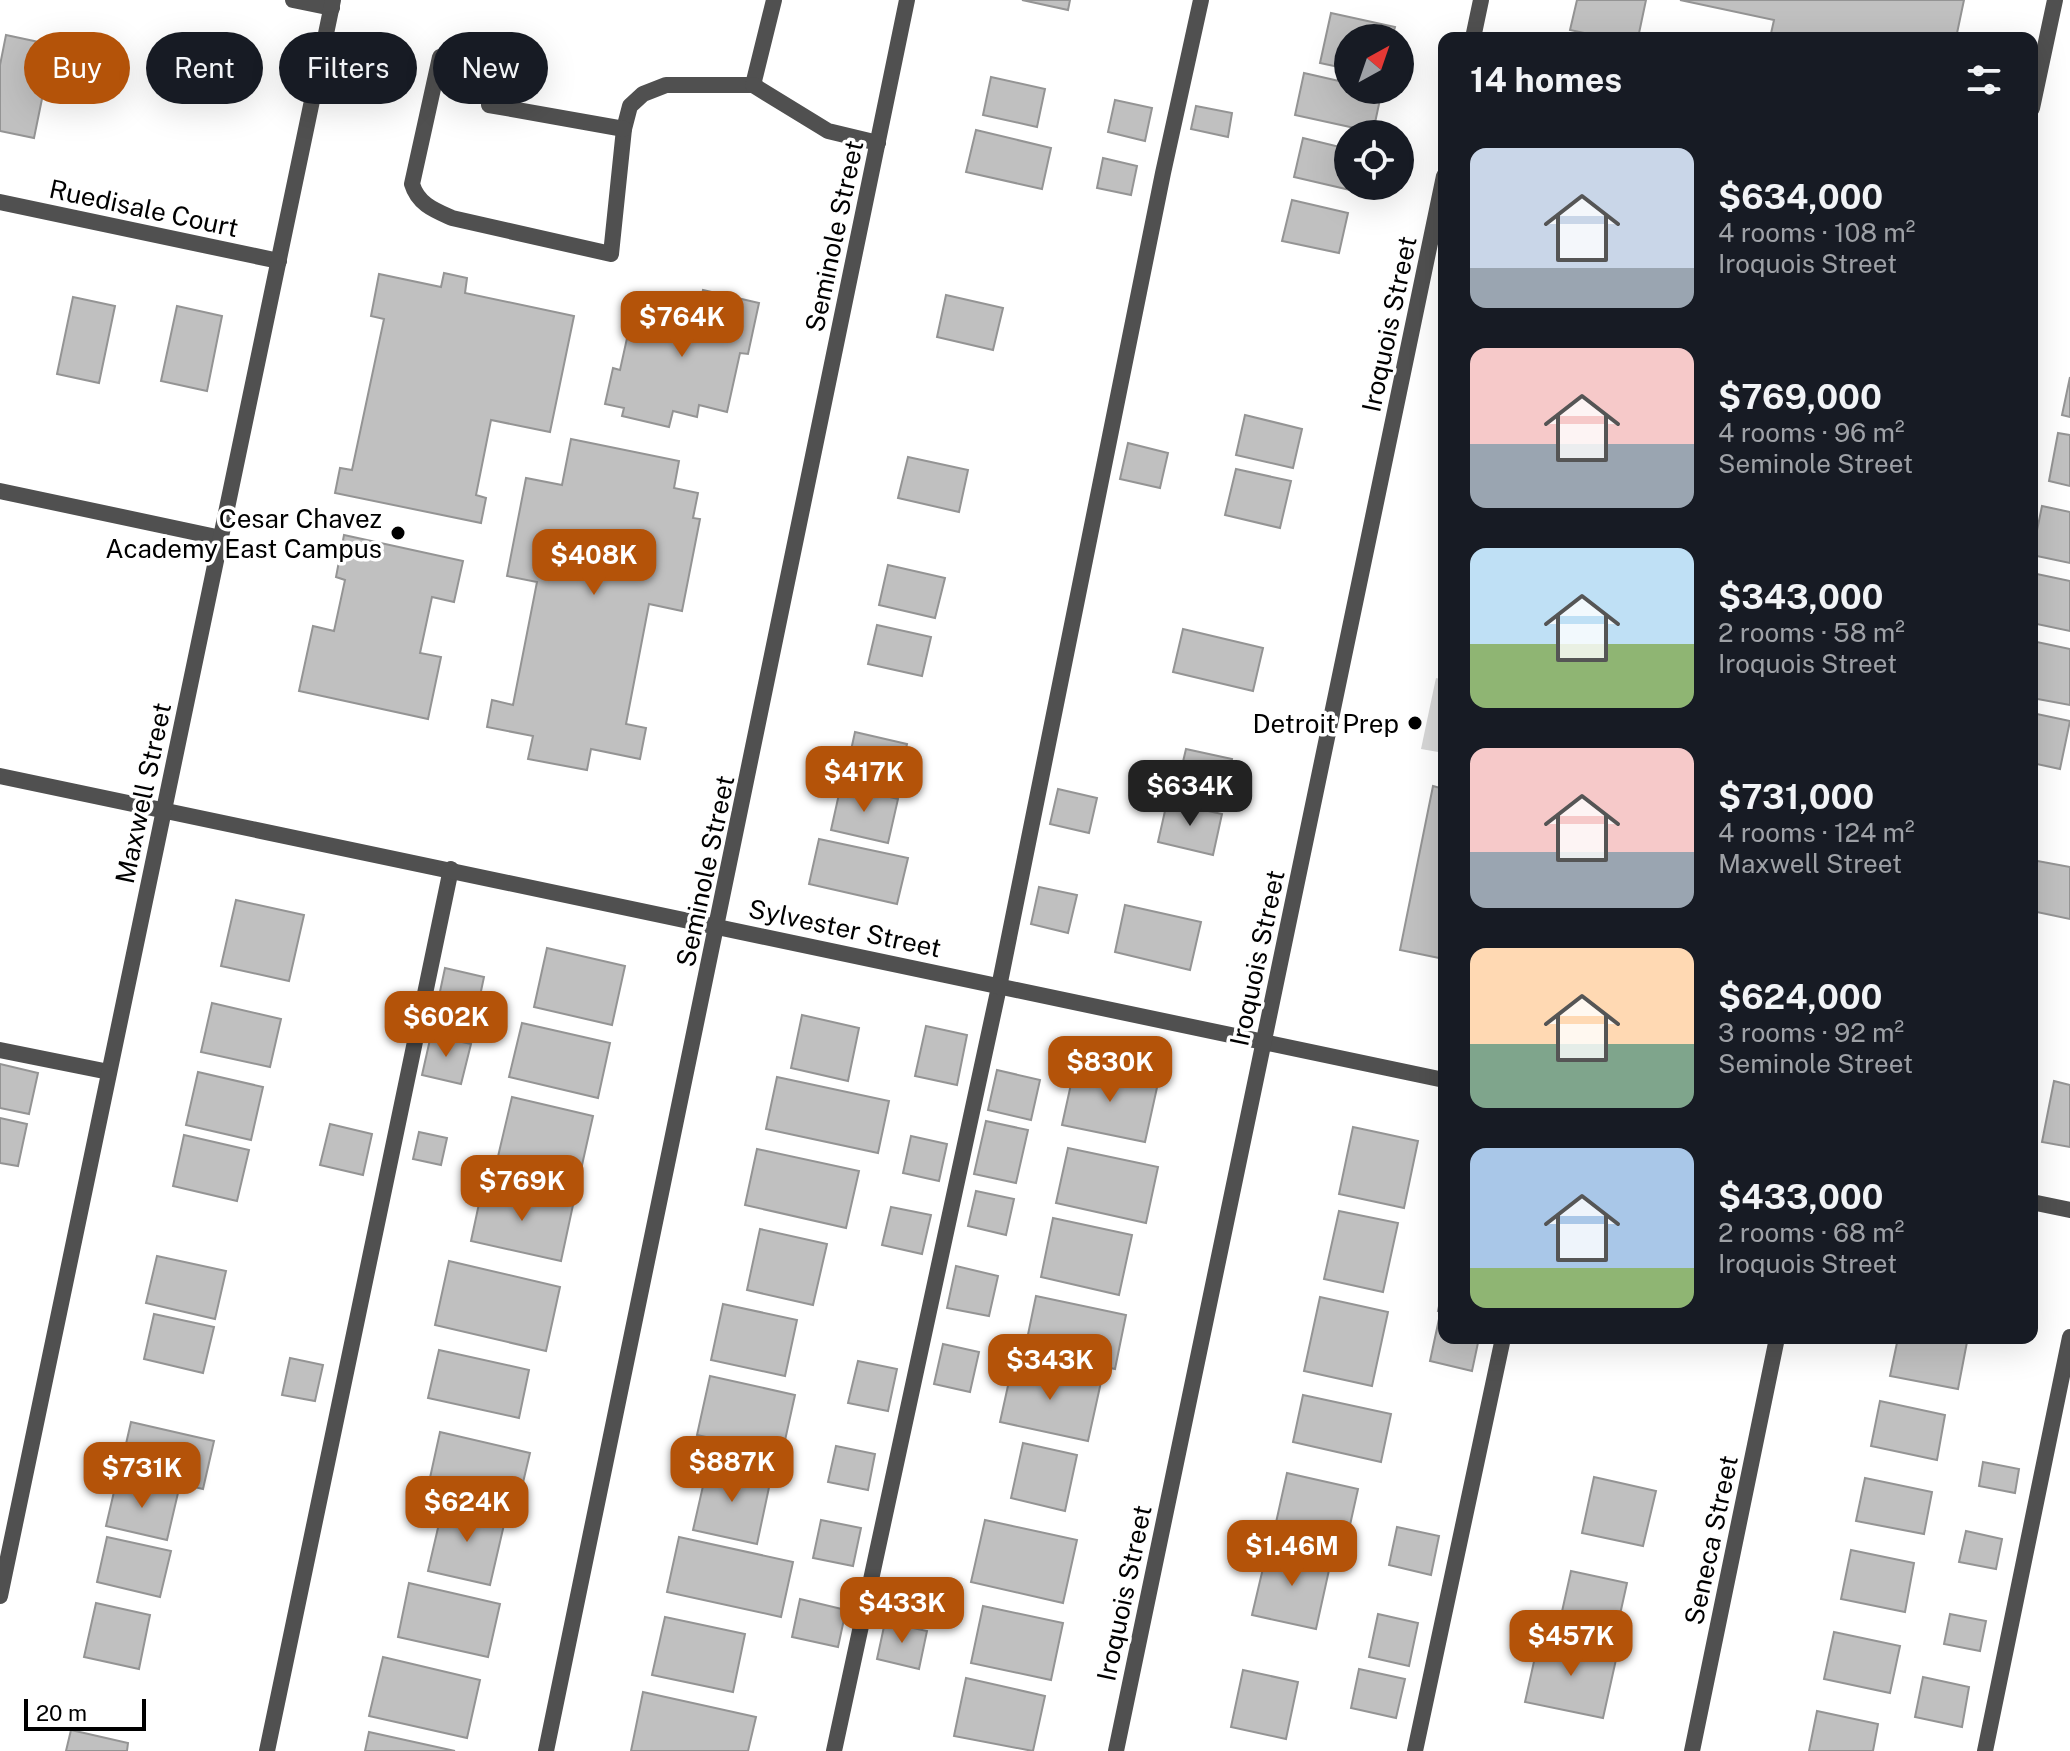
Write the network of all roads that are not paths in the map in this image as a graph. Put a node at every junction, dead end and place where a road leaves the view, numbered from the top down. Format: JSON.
{"nodes":[{"id":1,"x":293,"y":0,"type":"edge"},
{"id":2,"x":774,"y":0,"type":"edge"},
{"id":3,"x":907,"y":0,"type":"edge"},
{"id":4,"x":1201,"y":0,"type":"edge"},
{"id":5,"x":1481,"y":0,"type":"edge"},
{"id":6,"x":2055,"y":0,"type":"edge"},
{"id":7,"x":333,"y":4,"type":"edge"},
{"id":8,"x":1474,"y":32,"type":"edge"},
{"id":9,"x":2038,"y":80,"type":"edge"},
{"id":10,"x":753,"y":85,"type":"junction"},
{"id":11,"x":433,"y":89,"type":"edge"},
{"id":12,"x":489,"y":105,"type":"dead end"},
{"id":13,"x":624,"y":129,"type":"junction"},
{"id":14,"x":878,"y":143,"type":"junction"},
{"id":15,"x":0,"y":202,"type":"edge"},
{"id":16,"x":1438,"y":205,"type":"edge"},
{"id":17,"x":279,"y":261,"type":"junction"},
{"id":18,"x":0,"y":491,"type":"edge"},
{"id":19,"x":221,"y":538,"type":"junction"},
{"id":20,"x":0,"y":776,"type":"edge"},
{"id":21,"x":164,"y":808,"type":"junction"},
{"id":22,"x":451,"y":869,"type":"junction"},
{"id":23,"x":719,"y":925,"type":"junction"},
{"id":24,"x":999,"y":987,"type":"junction"},
{"id":25,"x":1264,"y":1042,"type":"junction"},
{"id":26,"x":0,"y":1050,"type":"edge"},
{"id":27,"x":109,"y":1072,"type":"junction"},
{"id":28,"x":1438,"y":1079,"type":"edge"},
{"id":29,"x":2038,"y":1203,"type":"edge"},
{"id":30,"x":2070,"y":1210,"type":"edge"},
{"id":31,"x":2070,"y":1337,"type":"edge"},
{"id":32,"x":1502,"y":1344,"type":"edge"},
{"id":33,"x":1776,"y":1344,"type":"edge"},
{"id":34,"x":0,"y":1596,"type":"edge"},
{"id":35,"x":267,"y":1751,"type":"edge"},
{"id":36,"x":546,"y":1751,"type":"edge"},
{"id":37,"x":834,"y":1751,"type":"edge"},
{"id":38,"x":1116,"y":1751,"type":"edge"},
{"id":39,"x":1415,"y":1751,"type":"edge"},
{"id":40,"x":1692,"y":1751,"type":"edge"},
{"id":41,"x":1985,"y":1751,"type":"edge"}],
"edges":[{"from":1,"to":7,"type":"street"},
{"from":2,"to":10,"type":"street"},
{"from":3,"to":14,"type":"street","name":"Seminole Street"},
{"from":4,"to":24,"type":"street"},
{"from":5,"to":8,"type":"street"},
{"from":6,"to":9,"type":"street"},
{"from":7,"to":17,"type":"street","name":"Maxwell Street"},
{"from":10,"to":13,"type":"street"},
{"from":10,"to":14,"type":"street"},
{"from":11,"to":13,"type":"street"},
{"from":12,"to":13,"type":"street"},
{"from":14,"to":23,"type":"street","name":"Seminole Street"},
{"from":15,"to":17,"type":"street","name":"Ruedisale Court"},
{"from":16,"to":25,"type":"street","name":"Iroquois Street"},
{"from":17,"to":19,"type":"street","name":"Maxwell Street"},
{"from":18,"to":19,"type":"street"},
{"from":19,"to":21,"type":"street","name":"Maxwell Street"},
{"from":20,"to":21,"type":"street","name":"Sylvester Street"},
{"from":21,"to":22,"type":"street","name":"Sylvester Street"},
{"from":21,"to":27,"type":"street","name":"Maxwell Street"},
{"from":22,"to":23,"type":"street","name":"Sylvester Street"},
{"from":22,"to":35,"type":"street"},
{"from":23,"to":24,"type":"street","name":"Sylvester Street"},
{"from":23,"to":36,"type":"street","name":"Seminole Street"},
{"from":24,"to":25,"type":"street","name":"Sylvester Street"},
{"from":24,"to":37,"type":"street"},
{"from":25,"to":28,"type":"street","name":"Sylvester Street"},
{"from":25,"to":38,"type":"street","name":"Iroquois Street"},
{"from":26,"to":27,"type":"street"},
{"from":27,"to":34,"type":"street","name":"Maxwell Street"},
{"from":29,"to":30,"type":"street"},
{"from":31,"to":41,"type":"street"},
{"from":32,"to":39,"type":"street"},
{"from":33,"to":40,"type":"street","name":"Seneca Street"}]}
